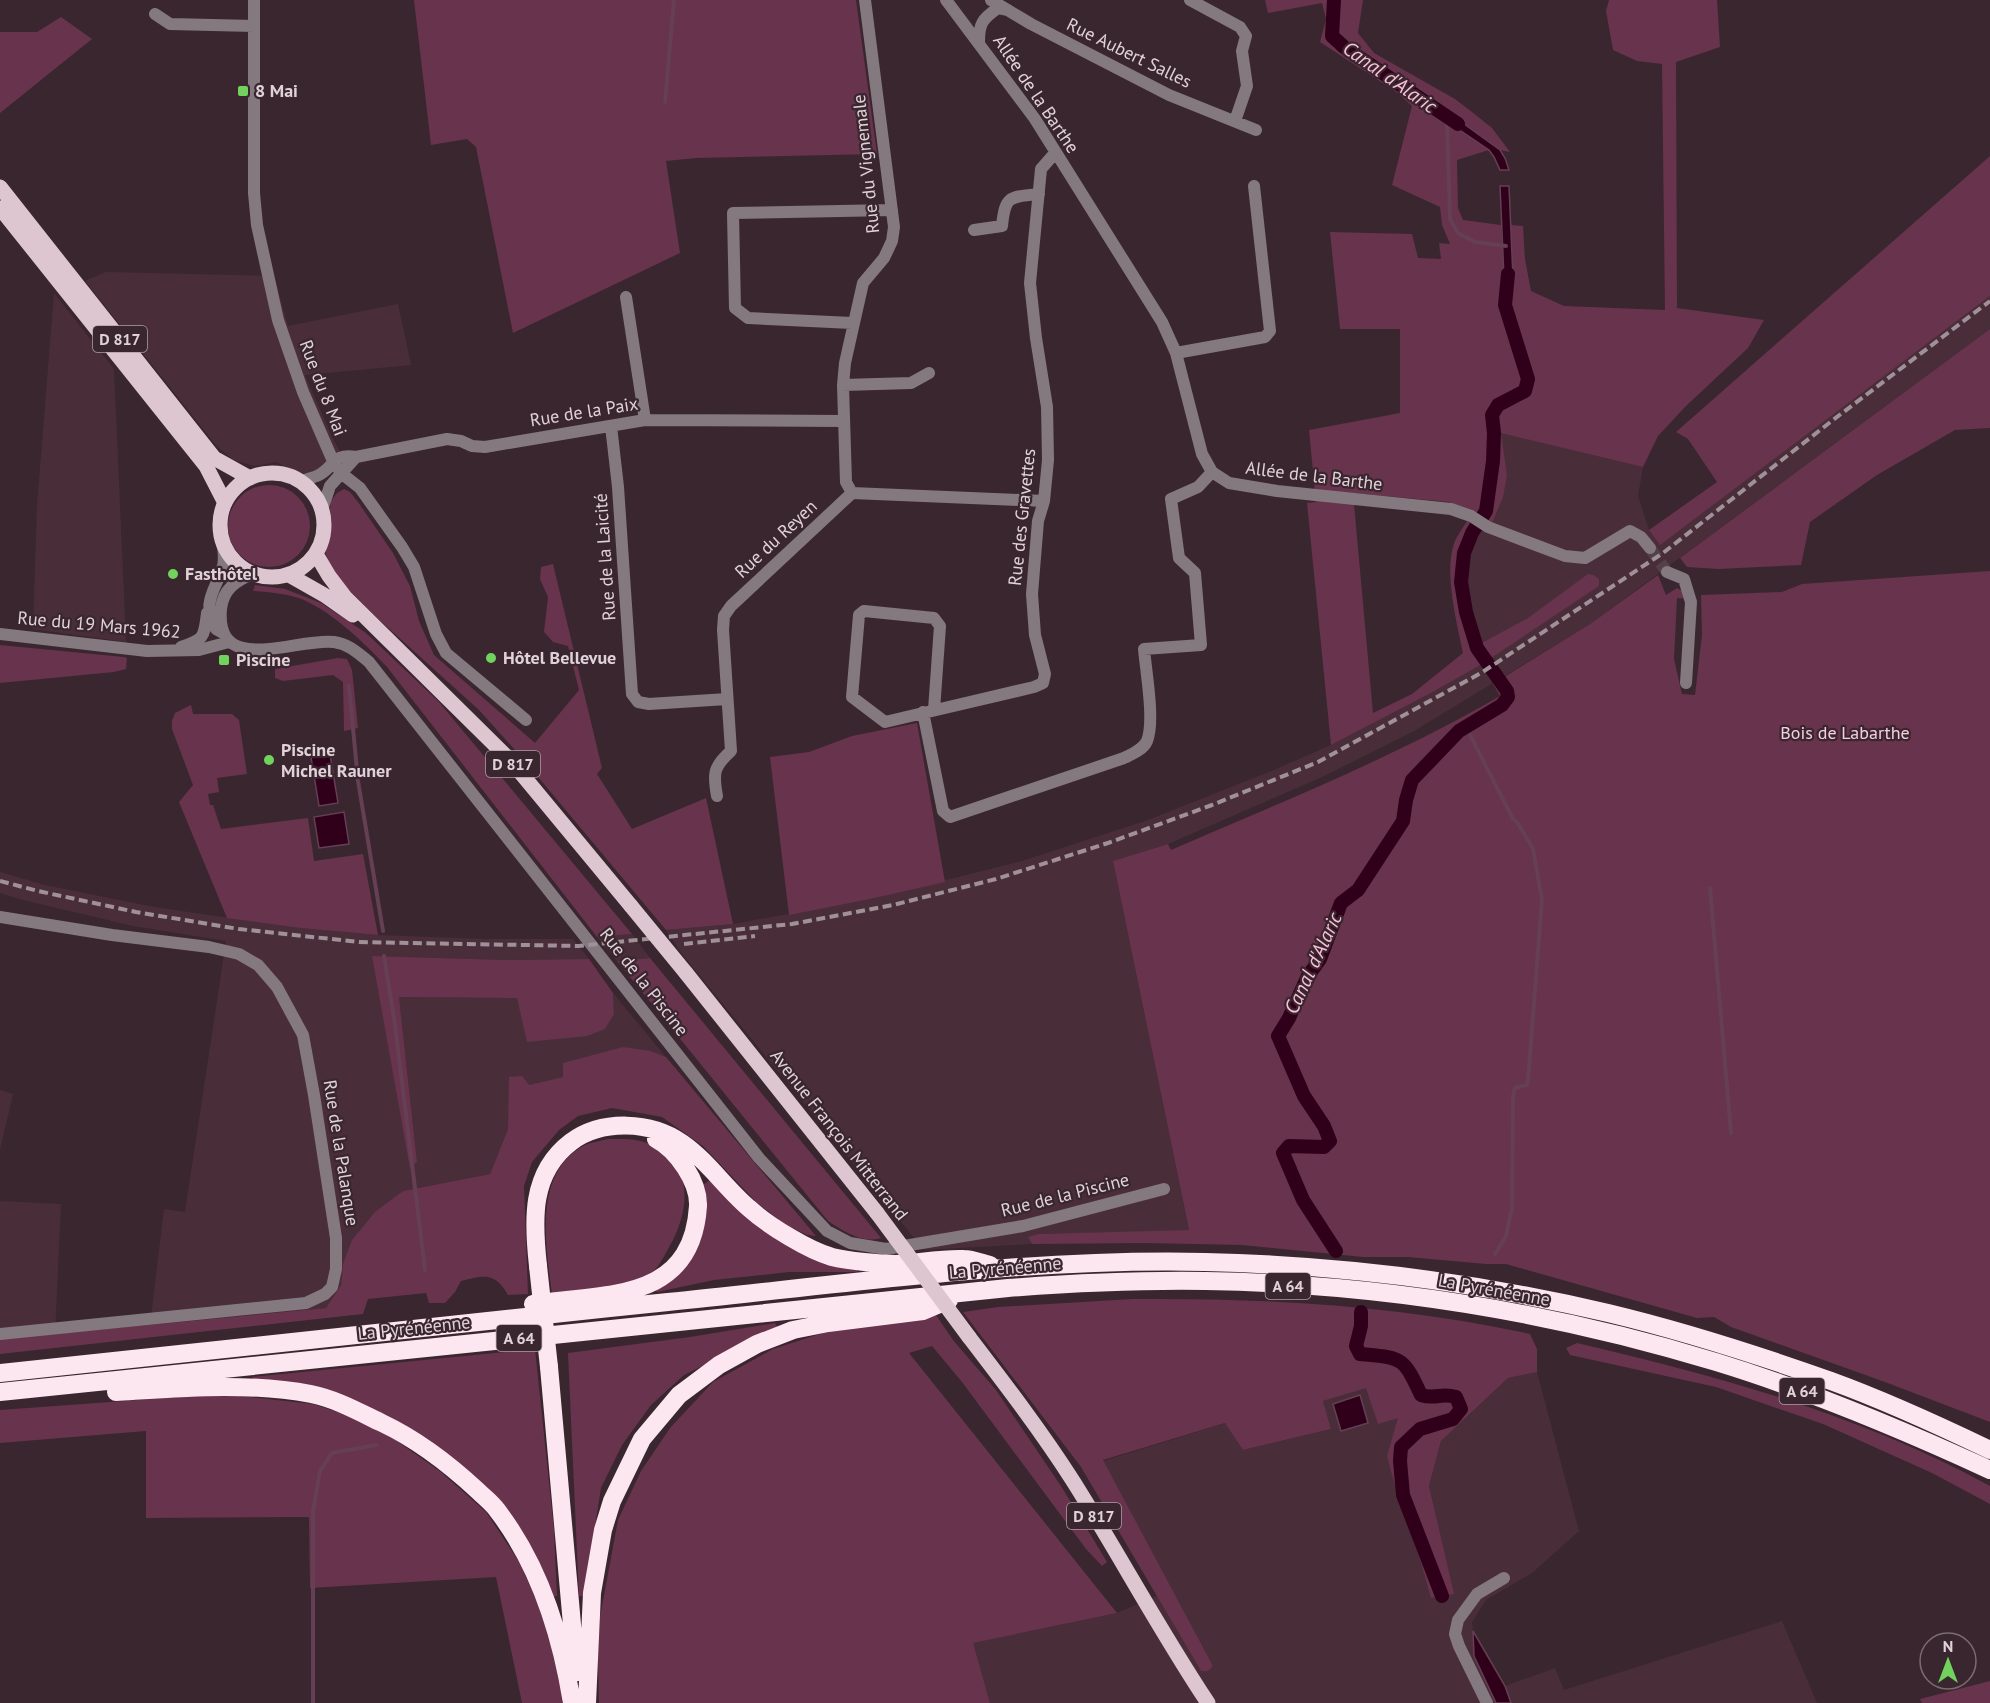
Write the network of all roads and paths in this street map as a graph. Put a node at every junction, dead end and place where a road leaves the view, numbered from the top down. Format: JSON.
{"nodes":[{"id":1,"x":254,"y":0,"type":"edge"},
{"id":2,"x":865,"y":0,"type":"edge"},
{"id":3,"x":946,"y":0,"type":"edge"},
{"id":4,"x":991,"y":0,"type":"edge"},
{"id":5,"x":1191,"y":0,"type":"edge"},
{"id":6,"x":1008,"y":10,"type":"junction"},
{"id":7,"x":155,"y":14,"type":"dead end"},
{"id":8,"x":254,"y":26,"type":"junction"},
{"id":9,"x":979,"y":42,"type":"junction"},
{"id":10,"x":1235,"y":121,"type":"junction"},
{"id":11,"x":1256,"y":130,"type":"dead end"},
{"id":12,"x":1055,"y":153,"type":"junction"},
{"id":13,"x":1254,"y":186,"type":"dead end"},
{"id":14,"x":0,"y":187,"type":"edge"},
{"id":15,"x":1039,"y":194,"type":"junction"},
{"id":16,"x":0,"y":208,"type":"edge"},
{"id":17,"x":891,"y":210,"type":"junction"},
{"id":18,"x":974,"y":230,"type":"dead end"},
{"id":19,"x":626,"y":297,"type":"dead end"},
{"id":20,"x":852,"y":323,"type":"junction"},
{"id":21,"x":1176,"y":353,"type":"junction"},
{"id":22,"x":928,"y":373,"type":"dead end"},
{"id":23,"x":843,"y":385,"type":"junction"},
{"id":24,"x":645,"y":420,"type":"junction"},
{"id":25,"x":843,"y":421,"type":"junction"},
{"id":26,"x":611,"y":426,"type":"junction"},
{"id":27,"x":356,"y":457,"type":"junction"},
{"id":28,"x":333,"y":461,"type":"junction"},
{"id":29,"x":1212,"y":472,"type":"junction"},
{"id":30,"x":341,"y":473,"type":"junction"},
{"id":31,"x":250,"y":478,"type":"junction"},
{"id":32,"x":300,"y":482,"type":"junction"},
{"id":33,"x":852,"y":493,"type":"junction"},
{"id":34,"x":1044,"y":501,"type":"junction"},
{"id":35,"x":225,"y":503,"type":"junction"},
{"id":36,"x":322,"y":510,"type":"junction"},
{"id":37,"x":222,"y":543,"type":"junction"},
{"id":38,"x":1650,"y":548,"type":"tunnel mouth"},
{"id":39,"x":316,"y":554,"type":"junction"},
{"id":40,"x":1667,"y":572,"type":"tunnel mouth"},
{"id":41,"x":252,"y":574,"type":"junction"},
{"id":42,"x":289,"y":575,"type":"junction"},
{"id":43,"x":208,"y":605,"type":"junction"},
{"id":44,"x":0,"y":634,"type":"edge"},
{"id":45,"x":382,"y":636,"type":"junction"},
{"id":46,"x":226,"y":637,"type":"junction"},
{"id":47,"x":147,"y":651,"type":"junction"},
{"id":48,"x":1686,"y":683,"type":"dead end"},
{"id":49,"x":727,"y":699,"type":"junction"},
{"id":50,"x":929,"y":711,"type":"junction"},
{"id":51,"x":526,"y":720,"type":"dead end"},
{"id":52,"x":717,"y":796,"type":"dead end"},
{"id":53,"x":0,"y":917,"type":"edge"},
{"id":54,"x":634,"y":1126,"type":"junction"},
{"id":55,"x":1164,"y":1189,"type":"dead end"},
{"id":56,"x":1001,"y":1268,"type":"junction"},
{"id":57,"x":967,"y":1292,"type":"junction"},
{"id":58,"x":503,"y":1319,"type":"junction"},
{"id":59,"x":0,"y":1334,"type":"edge"},
{"id":60,"x":0,"y":1373,"type":"edge"},
{"id":61,"x":71,"y":1385,"type":"junction"},
{"id":62,"x":0,"y":1392,"type":"edge"},
{"id":63,"x":1990,"y":1450,"type":"edge"},
{"id":64,"x":1990,"y":1470,"type":"edge"},
{"id":65,"x":1504,"y":1578,"type":"dead end"},
{"id":66,"x":579,"y":1702,"type":"edge"},
{"id":67,"x":1208,"y":1703,"type":"edge"},
{"id":68,"x":1487,"y":1703,"type":"edge"}],
"edges":[{"from":1,"to":8,"type":"street","name":"Rue du 8 Mai"},
{"from":2,"to":17,"type":"street","name":"Rue du Vignemale"},
{"from":3,"to":9,"type":"street","name":"Allée de la Barthe"},
{"from":4,"to":6,"type":"street","name":"Rue Aubert Salles"},
{"from":5,"to":10,"type":"street"},
{"from":6,"to":9,"type":"street"},
{"from":6,"to":10,"type":"street","name":"Rue Aubert Salles"},
{"from":7,"to":8,"type":"street"},
{"from":8,"to":28,"type":"street","name":"Rue du 8 Mai"},
{"from":9,"to":12,"type":"street","name":"Allée de la Barthe"},
{"from":10,"to":11,"type":"street","name":"Rue Aubert Salles"},
{"from":12,"to":15,"type":"street","name":"Rue des Gravettes"},
{"from":12,"to":21,"type":"street","name":"Allée de la Barthe"},
{"from":13,"to":21,"type":"street"},
{"from":14,"to":31,"type":"main road","number":"D 817"},
{"from":15,"to":18,"type":"street"},
{"from":15,"to":34,"type":"street","name":"Rue des Gravettes"},
{"from":16,"to":35,"type":"main road","number":"D 817"},
{"from":17,"to":20,"type":"street","name":"Rue du Vignemale"},
{"from":17,"to":20,"type":"street"},
{"from":19,"to":24,"type":"street"},
{"from":20,"to":23,"type":"street","name":"Rue du Vignemale"},
{"from":21,"to":29,"type":"street","name":"Allée de la Barthe"},
{"from":22,"to":23,"type":"street"},
{"from":23,"to":25,"type":"street","name":"Rue du Vignemale"},
{"from":24,"to":25,"type":"street","name":"Rue de la Paix"},
{"from":24,"to":26,"type":"street","name":"Rue de la Paix"},
{"from":25,"to":33,"type":"street","name":"Rue du Vignemale"},
{"from":26,"to":27,"type":"street","name":"Rue de la Paix"},
{"from":26,"to":49,"type":"street","name":"Rue de la Laicité"},
{"from":27,"to":28,"type":"street","name":"Rue de la Paix"},
{"from":27,"to":30,"type":"street"},
{"from":28,"to":30,"type":"street","name":"Rue du 8 Mai"},
{"from":28,"to":32,"type":"street"},
{"from":29,"to":38,"type":"street","name":"Allée de la Barthe"},
{"from":29,"to":50,"type":"street"},
{"from":30,"to":36,"type":"street"},
{"from":30,"to":51,"type":"street","name":"Rue du 8 Mai"},
{"from":31,"to":32,"type":"main road"},
{"from":31,"to":35,"type":"main road"},
{"from":32,"to":36,"type":"main road"},
{"from":33,"to":34,"type":"street"},
{"from":33,"to":49,"type":"street","name":"Rue du Reyen"},
{"from":34,"to":50,"type":"street","name":"Rue des Gravettes"},
{"from":35,"to":37,"type":"main road"},
{"from":36,"to":39,"type":"main road"},
{"from":37,"to":41,"type":"main road"},
{"from":37,"to":43,"type":"street"},
{"from":39,"to":42,"type":"main road"},
{"from":39,"to":45,"type":"main road","name":"Avenue François Mitterrand","number":"D 817"},
{"from":40,"to":48,"type":"street"},
{"from":41,"to":42,"type":"main road"},
{"from":41,"to":46,"type":"street"},
{"from":42,"to":45,"type":"main road","name":"Avenue François Mitterrand","number":"D 817"},
{"from":43,"to":46,"type":"street"},
{"from":43,"to":47,"type":"street"},
{"from":44,"to":47,"type":"street","name":"Rue du 19 Mars 1962"},
{"from":45,"to":67,"type":"main road","name":"Avenue François Mitterrand","number":"D 817","bridge":true},
{"from":46,"to":47,"type":"street","name":"Rue du 19 Mars 1962"},
{"from":46,"to":55,"type":"street","name":"Rue de la Piscine"},
{"from":49,"to":52,"type":"street","name":"Rue du Reyen"},
{"from":50,"to":50,"type":"street"},
{"from":53,"to":59,"type":"street","name":"Rue de la Palanque"},
{"from":54,"to":56,"type":"highway"},
{"from":54,"to":58,"type":"highway"},
{"from":54,"to":66,"type":"highway","bridge":true},
{"from":56,"to":58,"type":"highway","name":"La Pyrénéenne","number":"A 64"},
{"from":56,"to":63,"type":"highway","name":"La Pyrénéenne","number":"A 64"},
{"from":57,"to":61,"type":"highway","name":"La Pyrénéenne","number":"A 64"},
{"from":57,"to":64,"type":"highway","name":"La Pyrénéenne","number":"A 64"},
{"from":57,"to":66,"type":"highway"},
{"from":58,"to":60,"type":"highway","name":"La Pyrénéenne","number":"A 64"},
{"from":61,"to":62,"type":"highway","name":"La Pyrénéenne","number":"A 64"},
{"from":61,"to":66,"type":"highway"},
{"from":65,"to":68,"type":"street"}]}
